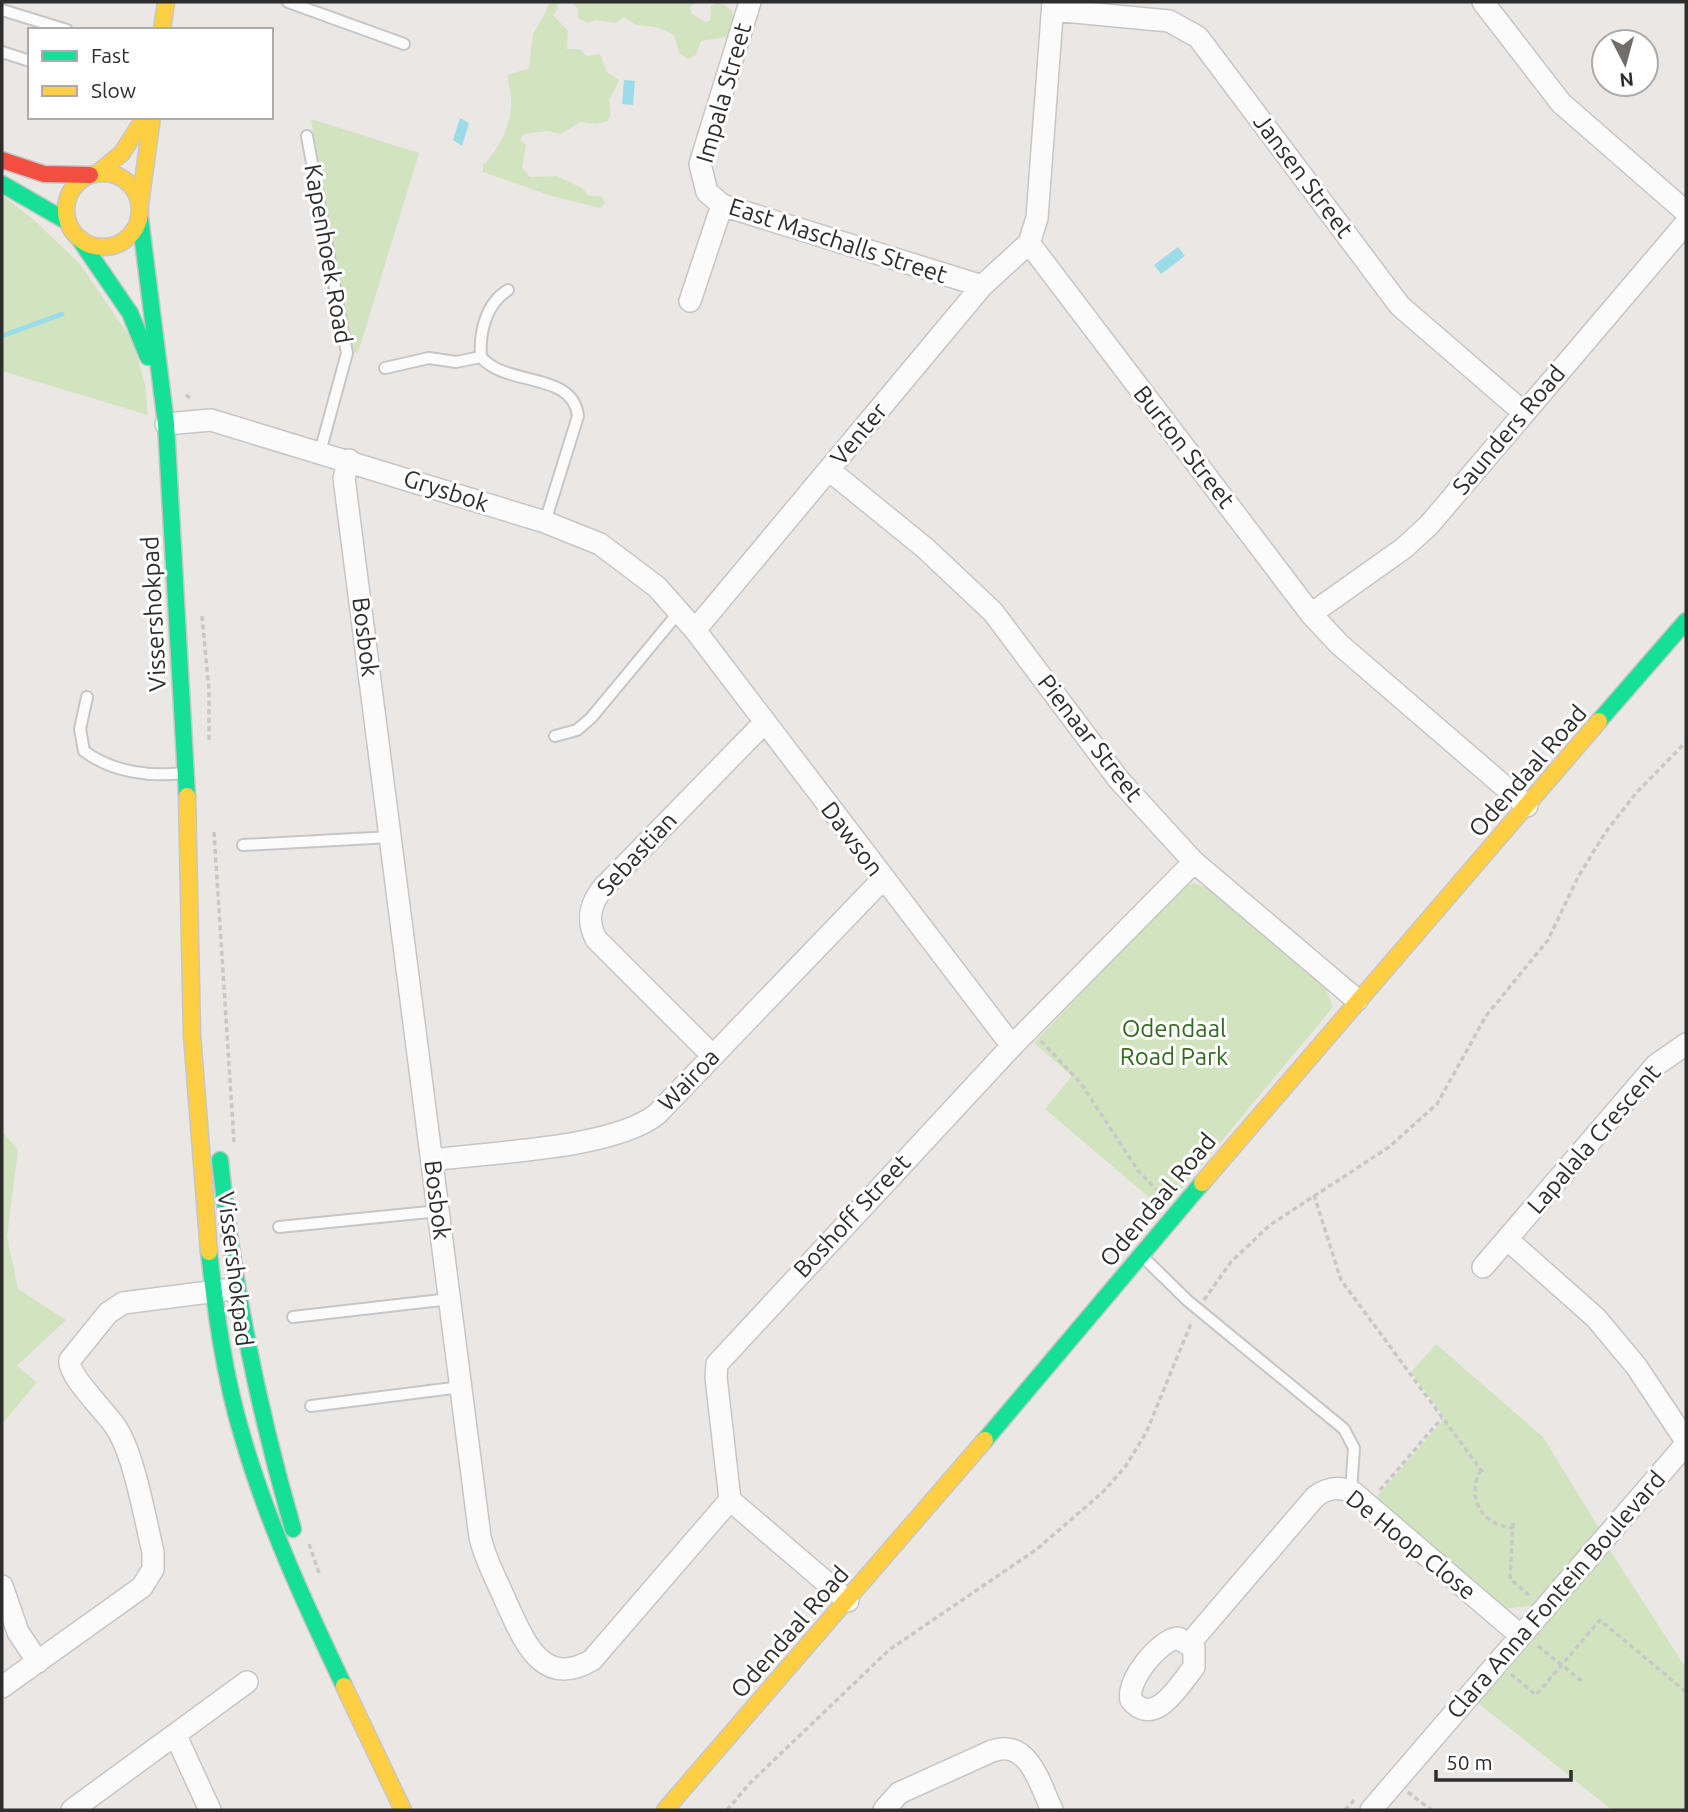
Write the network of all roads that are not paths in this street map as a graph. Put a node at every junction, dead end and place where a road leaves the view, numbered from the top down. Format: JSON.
{"nodes":[{"id":1,"x":166,"y":2,"type":"edge"},
{"id":2,"x":288,"y":2,"type":"edge"},
{"id":3,"x":750,"y":2,"type":"edge"},
{"id":4,"x":1483,"y":2,"type":"edge"},
{"id":5,"x":1053,"y":6,"type":"edge"},
{"id":6,"x":2,"y":10,"type":"edge"},
{"id":7,"x":60,"y":28,"type":"edge"},
{"id":8,"x":162,"y":28,"type":"edge"},
{"id":9,"x":404,"y":44,"type":"dead end"},
{"id":10,"x":2,"y":52,"type":"edge"},
{"id":11,"x":28,"y":60,"type":"edge"},
{"id":12,"x":144,"y":119,"type":"edge"},
{"id":13,"x":152,"y":119,"type":"edge"},
{"id":14,"x":307,"y":136,"type":"dead end"},
{"id":15,"x":2,"y":160,"type":"edge"},
{"id":16,"x":94,"y":174,"type":"junction"},
{"id":17,"x":2,"y":184,"type":"edge"},
{"id":18,"x":703,"y":184,"type":"joint"},
{"id":19,"x":722,"y":205,"type":"junction"},
{"id":20,"x":140,"y":211,"type":"junction"},
{"id":21,"x":1686,"y":212,"type":"edge"},
{"id":22,"x":68,"y":222,"type":"junction"},
{"id":23,"x":1686,"y":223,"type":"edge"},
{"id":24,"x":80,"y":240,"type":"junction"},
{"id":25,"x":1029,"y":243,"type":"junction"},
{"id":26,"x":982,"y":286,"type":"junction"},
{"id":27,"x":508,"y":290,"type":"dead end"},
{"id":28,"x":690,"y":301,"type":"dead end"},
{"id":29,"x":481,"y":357,"type":"junction"},
{"id":30,"x":385,"y":368,"type":"dead end"},
{"id":31,"x":162,"y":393,"type":"junction"},
{"id":32,"x":1523,"y":412,"type":"junction"},
{"id":33,"x":166,"y":424,"type":"junction"},
{"id":34,"x":320,"y":452,"type":"junction"},
{"id":35,"x":349,"y":460,"type":"junction"},
{"id":36,"x":829,"y":470,"type":"junction"},
{"id":37,"x":545,"y":522,"type":"junction"},
{"id":38,"x":679,"y":612,"type":"junction"},
{"id":39,"x":1311,"y":614,"type":"junction"},
{"id":40,"x":1686,"y":621,"type":"edge"},
{"id":41,"x":695,"y":630,"type":"junction"},
{"id":42,"x":87,"y":697,"type":"dead end"},
{"id":43,"x":765,"y":722,"type":"junction"},
{"id":44,"x":555,"y":736,"type":"dead end"},
{"id":45,"x":186,"y":772,"type":"junction"},
{"id":46,"x":1527,"y":806,"type":"junction"},
{"id":47,"x":189,"y":832,"type":"junction"},
{"id":48,"x":391,"y":837,"type":"junction"},
{"id":49,"x":243,"y":845,"type":"dead end"},
{"id":50,"x":1194,"y":862,"type":"junction"},
{"id":51,"x":883,"y":879,"type":"junction"},
{"id":52,"x":1357,"y":1000,"type":"junction"},
{"id":53,"x":208,"y":1001,"type":"dead end"},
{"id":54,"x":1686,"y":1044,"type":"edge"},
{"id":55,"x":1012,"y":1046,"type":"junction"},
{"id":56,"x":713,"y":1056,"type":"junction"},
{"id":57,"x":226,"y":1144,"type":"road end"},
{"id":58,"x":432,"y":1160,"type":"junction"},
{"id":59,"x":439,"y":1211,"type":"junction"},
{"id":60,"x":279,"y":1227,"type":"dead end"},
{"id":61,"x":1508,"y":1240,"type":"junction"},
{"id":62,"x":1141,"y":1255,"type":"junction"},
{"id":63,"x":1483,"y":1267,"type":"dead end"},
{"id":64,"x":234,"y":1289,"type":"junction"},
{"id":65,"x":213,"y":1291,"type":"junction"},
{"id":66,"x":450,"y":1299,"type":"junction"},
{"id":67,"x":293,"y":1317,"type":"dead end"},
{"id":68,"x":461,"y":1387,"type":"junction"},
{"id":69,"x":310,"y":1406,"type":"dead end"},
{"id":70,"x":1686,"y":1443,"type":"edge"},
{"id":71,"x":1360,"y":1498,"type":"junction"},
{"id":72,"x":730,"y":1500,"type":"junction"},
{"id":73,"x":2,"y":1586,"type":"edge"},
{"id":74,"x":848,"y":1601,"type":"junction"},
{"id":75,"x":1521,"y":1636,"type":"junction"},
{"id":76,"x":1190,"y":1643,"type":"dead end"},
{"id":77,"x":38,"y":1662,"type":"junction"},
{"id":78,"x":247,"y":1682,"type":"dead end"},
{"id":79,"x":2,"y":1687,"type":"edge"},
{"id":80,"x":347,"y":1687,"type":"junction"},
{"id":81,"x":176,"y":1736,"type":"junction"},
{"id":82,"x":72,"y":1810,"type":"edge"},
{"id":83,"x":210,"y":1810,"type":"edge"},
{"id":84,"x":403,"y":1810,"type":"edge"},
{"id":85,"x":665,"y":1810,"type":"edge"},
{"id":86,"x":884,"y":1810,"type":"edge"},
{"id":87,"x":1052,"y":1810,"type":"edge"},
{"id":88,"x":1371,"y":1810,"type":"edge"}],
"edges":[{"from":1,"to":8,"type":"main road"},
{"from":2,"to":9,"type":"lane"},
{"from":3,"to":18,"type":"street","name":"Impala Street"},
{"from":4,"to":21,"type":"street"},
{"from":5,"to":25,"type":"street"},
{"from":5,"to":32,"type":"street","name":"Jansen Street"},
{"from":6,"to":7,"type":"lane"},
{"from":10,"to":11,"type":"lane"},
{"from":12,"to":16,"type":"main road"},
{"from":13,"to":20,"type":"main road","name":"Vissershokpad"},
{"from":14,"to":34,"type":"lane","name":"Kapenhoek Road"},
{"from":15,"to":16,"type":"main road"},
{"from":16,"to":20,"type":"main road"},
{"from":16,"to":22,"type":"main road"},
{"from":17,"to":22,"type":"main road"},
{"from":18,"to":19,"type":"street","name":"East Maschalls Street"},
{"from":19,"to":26,"type":"street","name":"East Maschalls Street"},
{"from":19,"to":28,"type":"street"},
{"from":20,"to":24,"type":"main road"},
{"from":20,"to":31,"type":"main road","name":"Vissershokpad"},
{"from":22,"to":24,"type":"main road"},
{"from":23,"to":32,"type":"street","name":"Saunders Road"},
{"from":24,"to":31,"type":"main road","name":"Vissershokpad"},
{"from":25,"to":26,"type":"street","name":"Venter"},
{"from":25,"to":39,"type":"street","name":"Burton Street"},
{"from":26,"to":36,"type":"street","name":"Venter"},
{"from":27,"to":29,"type":"lane"},
{"from":29,"to":30,"type":"lane"},
{"from":29,"to":37,"type":"lane"},
{"from":31,"to":33,"type":"main road","name":"Vissershokpad"},
{"from":32,"to":39,"type":"street","name":"Saunders Road"},
{"from":33,"to":34,"type":"street","name":"Grysbok"},
{"from":33,"to":45,"type":"main road","name":"Vissershokpad"},
{"from":34,"to":35,"type":"street","name":"Grysbok"},
{"from":35,"to":37,"type":"street","name":"Grysbok"},
{"from":35,"to":48,"type":"street","name":"Bosbok"},
{"from":36,"to":41,"type":"street","name":"Venter"},
{"from":36,"to":50,"type":"street","name":"Pienaar Street"},
{"from":37,"to":38,"type":"street","name":"Grysbok"},
{"from":38,"to":41,"type":"street","name":"Grysbok"},
{"from":38,"to":44,"type":"lane"},
{"from":39,"to":46,"type":"street","name":"Burton Street"},
{"from":40,"to":46,"type":"main road","name":"Odendaal Road"},
{"from":41,"to":43,"type":"street","name":"Dawson"},
{"from":42,"to":45,"type":"lane"},
{"from":43,"to":51,"type":"street","name":"Dawson"},
{"from":43,"to":56,"type":"street","name":"Sebastian"},
{"from":45,"to":47,"type":"main road","name":"Vissershokpad"},
{"from":46,"to":52,"type":"main road","name":"Odendaal Road"},
{"from":47,"to":53,"type":"main road","name":"Vissershokpad"},
{"from":47,"to":65,"type":"main road","name":"Vissershokpad"},
{"from":48,"to":49,"type":"lane"},
{"from":48,"to":58,"type":"street","name":"Bosbok"},
{"from":50,"to":52,"type":"street","name":"Pienaar Street"},
{"from":50,"to":55,"type":"street","name":"Boshoff Street"},
{"from":51,"to":55,"type":"street","name":"Dawson"},
{"from":51,"to":56,"type":"street","name":"Wairoa"},
{"from":52,"to":62,"type":"main road","name":"Odendaal Road"},
{"from":54,"to":61,"type":"street","name":"Lapalala Crescent"},
{"from":55,"to":72,"type":"street","name":"Boshoff Street"},
{"from":56,"to":58,"type":"street","name":"Wairoa"},
{"from":57,"to":64,"type":"main road","name":"Vissershokpad"},
{"from":58,"to":59,"type":"street","name":"Bosbok"},
{"from":59,"to":60,"type":"lane"},
{"from":59,"to":66,"type":"street","name":"Bosbok"},
{"from":61,"to":63,"type":"street","name":"Lapalala Crescent"},
{"from":61,"to":70,"type":"street"},
{"from":62,"to":71,"type":"lane"},
{"from":62,"to":74,"type":"main road","name":"Odendaal Road"},
{"from":64,"to":65,"type":"street"},
{"from":64,"to":80,"type":"main road","name":"Vissershokpad"},
{"from":65,"to":77,"type":"street"},
{"from":65,"to":80,"type":"main road","name":"Vissershokpad"},
{"from":66,"to":67,"type":"lane"},
{"from":66,"to":68,"type":"street","name":"Bosbok"},
{"from":68,"to":69,"type":"lane"},
{"from":68,"to":72,"type":"street","name":"Bosbok"},
{"from":70,"to":75,"type":"street","name":"Clara Anna Fontein Boulevard"},
{"from":71,"to":75,"type":"street","name":"De Hoop Close"},
{"from":71,"to":76,"type":"street","name":"De Hoop Close"},
{"from":72,"to":74,"type":"street"},
{"from":73,"to":77,"type":"street"},
{"from":74,"to":85,"type":"main road","name":"Odendaal Road"},
{"from":75,"to":88,"type":"street","name":"Clara Anna Fontein Boulevard"},
{"from":77,"to":79,"type":"street"},
{"from":78,"to":81,"type":"street"},
{"from":80,"to":84,"type":"main road","name":"Vissershokpad"},
{"from":81,"to":82,"type":"street"},
{"from":81,"to":83,"type":"street"},
{"from":86,"to":87,"type":"street"}]}
